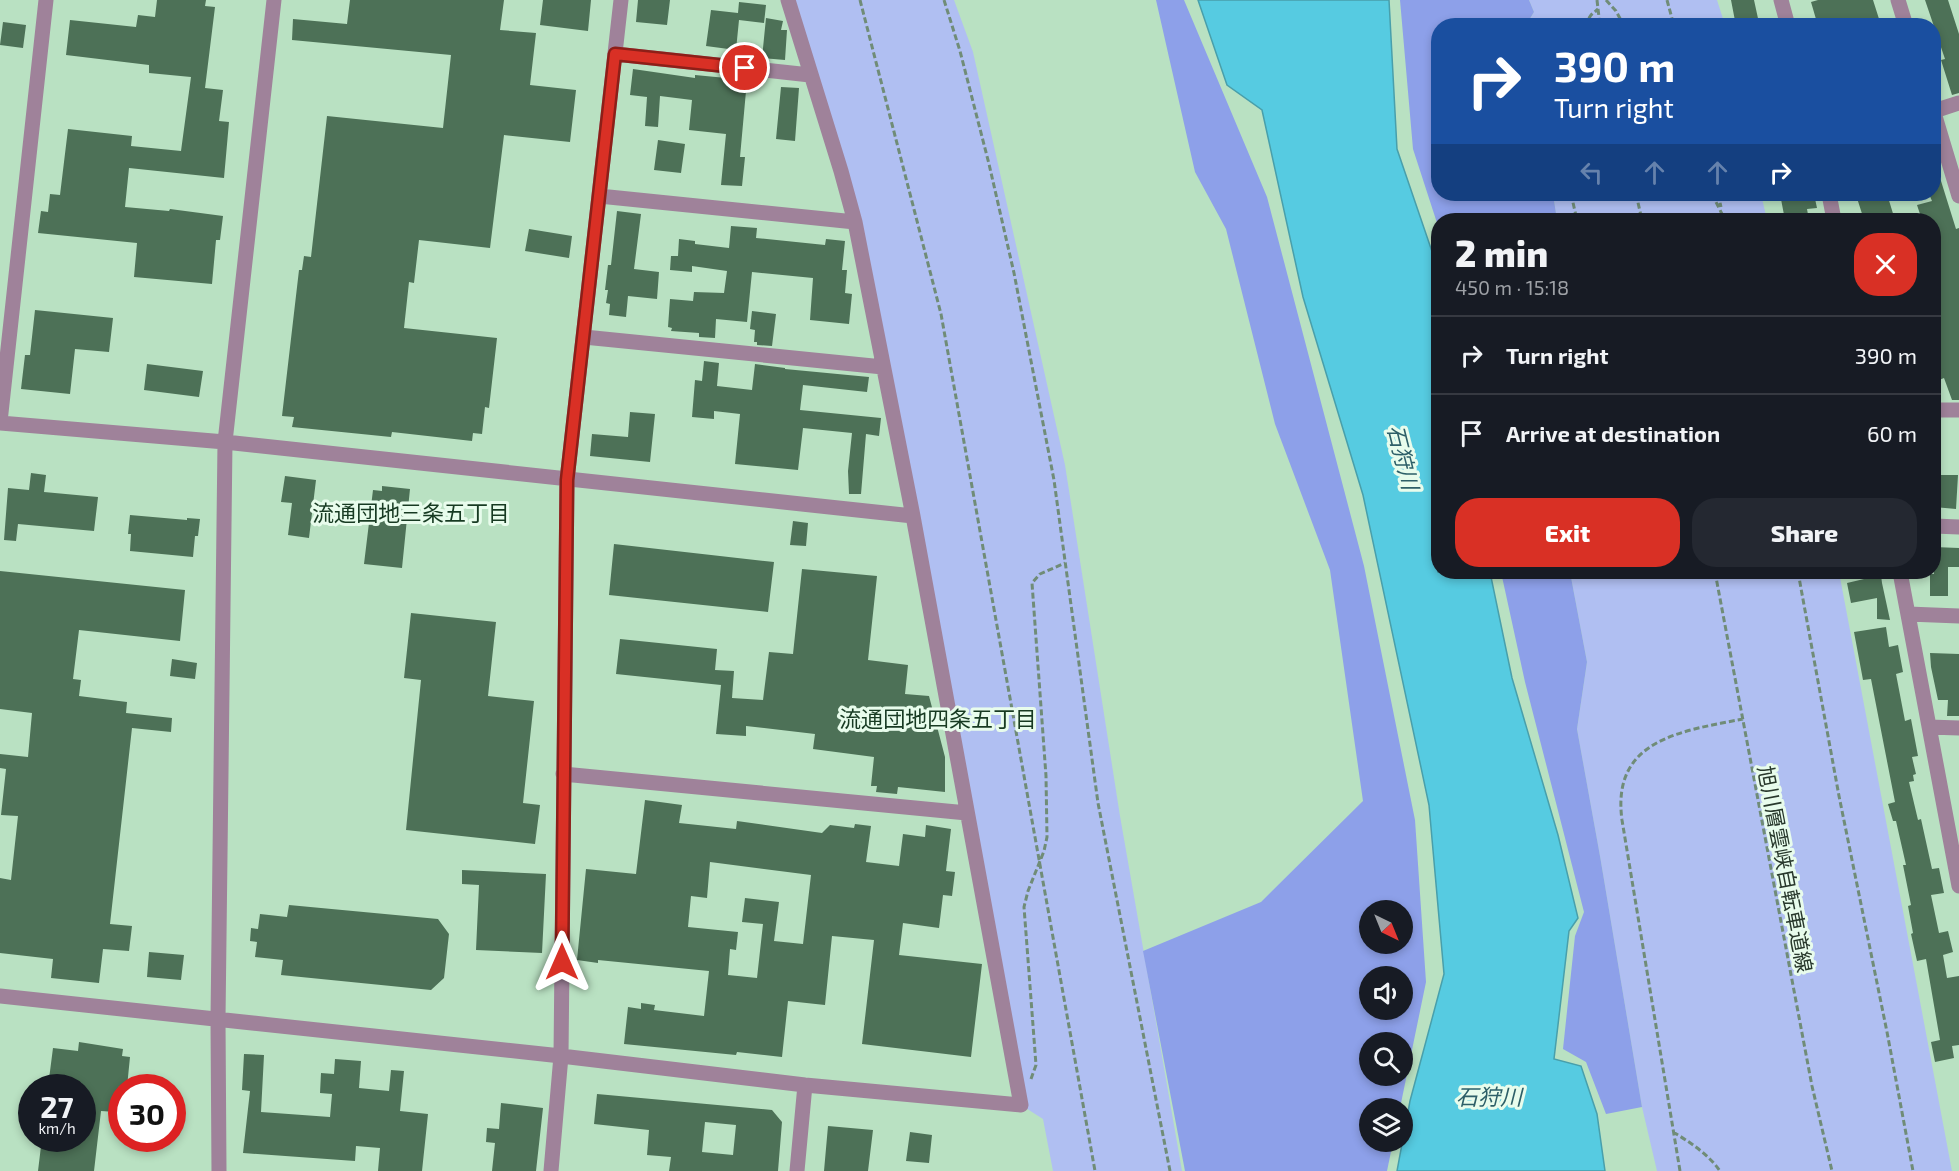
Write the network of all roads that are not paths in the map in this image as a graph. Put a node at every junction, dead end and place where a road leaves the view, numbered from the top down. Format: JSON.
{"nodes":[{"id":1,"x":46,"y":0,"type":"edge"},
{"id":2,"x":274,"y":0,"type":"edge"},
{"id":3,"x":621,"y":0,"type":"edge"},
{"id":4,"x":788,"y":0,"type":"edge"},
{"id":5,"x":1781,"y":0,"type":"edge"},
{"id":6,"x":1898,"y":0,"type":"edge"},
{"id":7,"x":1786,"y":18,"type":"edge"},
{"id":8,"x":1904,"y":18,"type":"edge"},
{"id":9,"x":615,"y":54,"type":"junction"},
{"id":10,"x":810,"y":75,"type":"junction"},
{"id":11,"x":1959,"y":103,"type":"edge"},
{"id":12,"x":1941,"y":109,"type":"edge"},
{"id":13,"x":1941,"y":136,"type":"edge"},
{"id":14,"x":599,"y":196,"type":"junction"},
{"id":15,"x":1959,"y":196,"type":"edge"},
{"id":16,"x":855,"y":222,"type":"junction"},
{"id":17,"x":584,"y":337,"type":"junction"},
{"id":18,"x":883,"y":367,"type":"junction"},
{"id":19,"x":1941,"y":410,"type":"edge"},
{"id":20,"x":1959,"y":410,"type":"edge"},
{"id":21,"x":0,"y":423,"type":"edge"},
{"id":22,"x":225,"y":442,"type":"junction"},
{"id":23,"x":567,"y":480,"type":"junction"},
{"id":24,"x":913,"y":516,"type":"junction"},
{"id":25,"x":1941,"y":526,"type":"edge"},
{"id":26,"x":1959,"y":527,"type":"edge"},
{"id":27,"x":1901,"y":579,"type":"edge"},
{"id":28,"x":1908,"y":614,"type":"junction"},
{"id":29,"x":1959,"y":616,"type":"edge"},
{"id":30,"x":1929,"y":727,"type":"junction"},
{"id":31,"x":1959,"y":728,"type":"edge"},
{"id":32,"x":563,"y":774,"type":"junction"},
{"id":33,"x":967,"y":813,"type":"junction"},
{"id":34,"x":1955,"y":844,"type":"edge"},
{"id":35,"x":1959,"y":886,"type":"edge"},
{"id":36,"x":0,"y":996,"type":"edge"},
{"id":37,"x":218,"y":1020,"type":"junction"},
{"id":38,"x":561,"y":1056,"type":"junction"},
{"id":39,"x":806,"y":1085,"type":"junction"},
{"id":40,"x":219,"y":1171,"type":"edge"},
{"id":41,"x":550,"y":1171,"type":"edge"},
{"id":42,"x":797,"y":1171,"type":"edge"}],
"edges":[{"from":1,"to":21,"type":"street"},
{"from":2,"to":22,"type":"street"},
{"from":3,"to":9,"type":"street"},
{"from":4,"to":10,"type":"street"},
{"from":5,"to":7,"type":"street"},
{"from":6,"to":8,"type":"street"},
{"from":9,"to":10,"type":"street"},
{"from":9,"to":14,"type":"street"},
{"from":10,"to":16,"type":"street"},
{"from":11,"to":12,"type":"street"},
{"from":13,"to":15,"type":"street"},
{"from":14,"to":16,"type":"street"},
{"from":14,"to":17,"type":"street"},
{"from":16,"to":18,"type":"street"},
{"from":17,"to":18,"type":"street"},
{"from":17,"to":23,"type":"street"},
{"from":18,"to":24,"type":"street"},
{"from":19,"to":20,"type":"street"},
{"from":21,"to":22,"type":"street"},
{"from":22,"to":23,"type":"street"},
{"from":22,"to":37,"type":"street"},
{"from":23,"to":24,"type":"street"},
{"from":23,"to":32,"type":"street"},
{"from":24,"to":33,"type":"street"},
{"from":25,"to":26,"type":"street"},
{"from":27,"to":28,"type":"street"},
{"from":28,"to":29,"type":"street"},
{"from":28,"to":30,"type":"street"},
{"from":30,"to":31,"type":"street"},
{"from":30,"to":34,"type":"street"},
{"from":32,"to":33,"type":"street"},
{"from":32,"to":38,"type":"street"},
{"from":33,"to":39,"type":"street"},
{"from":34,"to":35,"type":"street"},
{"from":36,"to":37,"type":"street"},
{"from":37,"to":38,"type":"street"},
{"from":37,"to":40,"type":"street"},
{"from":38,"to":39,"type":"street"},
{"from":38,"to":41,"type":"street"},
{"from":39,"to":42,"type":"street"}]}
